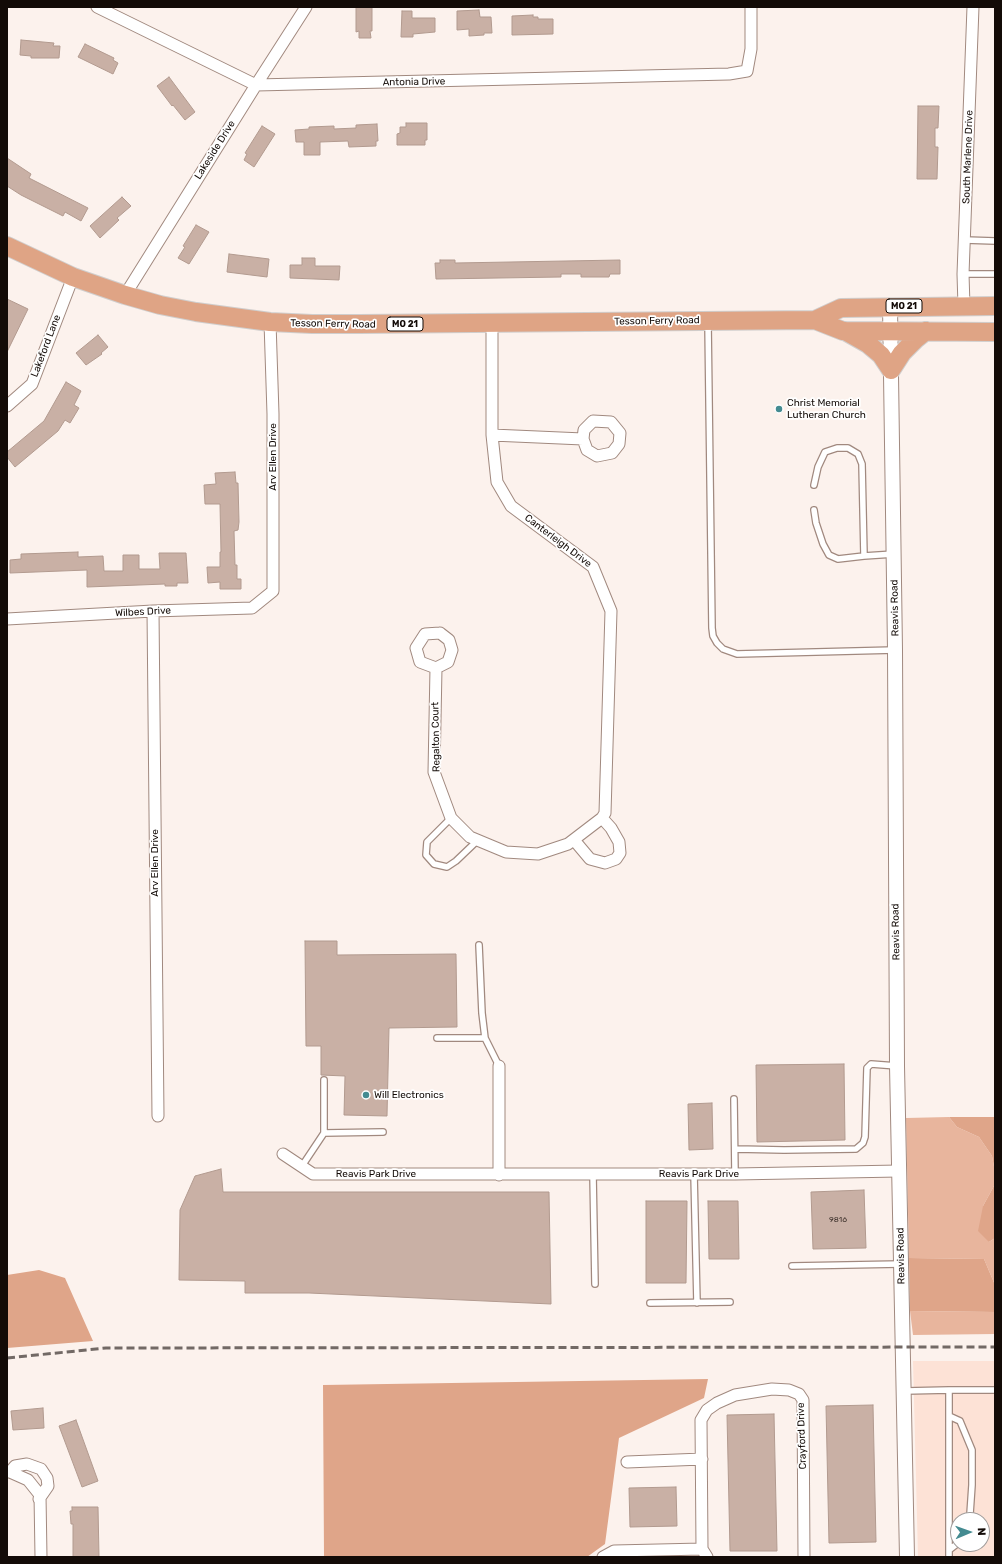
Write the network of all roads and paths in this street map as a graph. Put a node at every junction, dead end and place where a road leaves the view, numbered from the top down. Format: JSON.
{"nodes":[{"id":1,"x":98,"y":7,"type":"edge"},
{"id":2,"x":306,"y":7,"type":"edge"},
{"id":3,"x":751,"y":7,"type":"edge"},
{"id":4,"x":973,"y":7,"type":"edge"},
{"id":5,"x":256,"y":85,"type":"junction"},
{"id":6,"x":964,"y":240,"type":"junction"},
{"id":7,"x":995,"y":241,"type":"edge"},
{"id":8,"x":7,"y":246,"type":"edge"},
{"id":9,"x":963,"y":274,"type":"junction"},
{"id":10,"x":995,"y":274,"type":"edge"},
{"id":11,"x":73,"y":277,"type":"junction"},
{"id":12,"x":125,"y":295,"type":"junction"},
{"id":13,"x":890,"y":306,"type":"junction"},
{"id":14,"x":964,"y":306,"type":"junction"},
{"id":15,"x":995,"y":306,"type":"edge"},
{"id":16,"x":708,"y":320,"type":"junction"},
{"id":17,"x":815,"y":320,"type":"junction"},
{"id":18,"x":270,"y":322,"type":"junction"},
{"id":19,"x":492,"y":323,"type":"junction"},
{"id":20,"x":843,"y":330,"type":"junction"},
{"id":21,"x":890,"y":331,"type":"junction"},
{"id":22,"x":926,"y":331,"type":"junction"},
{"id":23,"x":995,"y":332,"type":"edge"},
{"id":24,"x":891,"y":370,"type":"junction"},
{"id":25,"x":7,"y":406,"type":"edge"},
{"id":26,"x":492,"y":435,"type":"junction"},
{"id":27,"x":583,"y":439,"type":"dead end"},
{"id":28,"x":814,"y":485,"type":"dead end"},
{"id":29,"x":814,"y":510,"type":"dead end"},
{"id":30,"x":894,"y":554,"type":"junction"},
{"id":31,"x":864,"y":556,"type":"junction"},
{"id":32,"x":273,"y":591,"type":"joint"},
{"id":33,"x":153,"y":611,"type":"junction"},
{"id":34,"x":7,"y":619,"type":"edge"},
{"id":35,"x":895,"y":650,"type":"junction"},
{"id":36,"x":436,"y":668,"type":"dead end"},
{"id":37,"x":604,"y":815,"type":"junction"},
{"id":38,"x":451,"y":818,"type":"junction"},
{"id":39,"x":478,"y":840,"type":"junction"},
{"id":40,"x":574,"y":840,"type":"junction"},
{"id":41,"x":479,"y":945,"type":"dead end"},
{"id":42,"x":438,"y":1038,"type":"dead end"},
{"id":43,"x":485,"y":1038,"type":"junction"},
{"id":44,"x":499,"y":1066,"type":"joint"},
{"id":45,"x":898,"y":1066,"type":"junction"},
{"id":46,"x":324,"y":1080,"type":"dead end"},
{"id":47,"x":734,"y":1099,"type":"dead end"},
{"id":48,"x":158,"y":1116,"type":"dead end"},
{"id":49,"x":383,"y":1132,"type":"dead end"},
{"id":50,"x":324,"y":1133,"type":"junction"},
{"id":51,"x":736,"y":1149,"type":"junction"},
{"id":52,"x":283,"y":1154,"type":"dead end"},
{"id":53,"x":302,"y":1166,"type":"junction"},
{"id":54,"x":899,"y":1171,"type":"junction"},
{"id":55,"x":694,"y":1174,"type":"junction"},
{"id":56,"x":735,"y":1174,"type":"junction"},
{"id":57,"x":499,"y":1175,"type":"junction"},
{"id":58,"x":593,"y":1175,"type":"junction"},
{"id":59,"x":901,"y":1264,"type":"junction"},
{"id":60,"x":792,"y":1266,"type":"dead end"},
{"id":61,"x":595,"y":1284,"type":"dead end"},
{"id":62,"x":730,"y":1302,"type":"dead end"},
{"id":63,"x":650,"y":1303,"type":"dead end"},
{"id":64,"x":697,"y":1303,"type":"junction"},
{"id":65,"x":949,"y":1390,"type":"junction"},
{"id":66,"x":995,"y":1390,"type":"edge"},
{"id":67,"x":904,"y":1391,"type":"junction"},
{"id":68,"x":949,"y":1416,"type":"junction"},
{"id":69,"x":702,"y":1460,"type":"junction"},
{"id":70,"x":627,"y":1462,"type":"dead end"},
{"id":71,"x":9,"y":1472,"type":"edge"},
{"id":72,"x":40,"y":1500,"type":"junction"},
{"id":73,"x":970,"y":1512,"type":"edge"},
{"id":74,"x":949,"y":1550,"type":"joint"},
{"id":75,"x":705,"y":1553,"type":"edge"},
{"id":76,"x":41,"y":1557,"type":"edge"},
{"id":77,"x":603,"y":1557,"type":"edge"},
{"id":78,"x":804,"y":1557,"type":"edge"},
{"id":79,"x":907,"y":1557,"type":"edge"},
{"id":80,"x":949,"y":1557,"type":"edge"}],
"edges":[{"from":1,"to":5,"type":"street","name":"Antonia Drive"},
{"from":2,"to":5,"type":"street","name":"Lakeside Drive"},
{"from":3,"to":5,"type":"street","name":"Antonia Drive"},
{"from":4,"to":6,"type":"street","name":"South Marlene Drive"},
{"from":5,"to":12,"type":"street","name":"Lakeside Drive"},
{"from":6,"to":7,"type":"lane"},
{"from":6,"to":9,"type":"street","name":"South Marlene Drive"},
{"from":8,"to":11,"type":"main road","name":"Tesson Ferry Road","number":"MO 21"},
{"from":9,"to":10,"type":"lane"},
{"from":9,"to":14,"type":"street","name":"South Marlene Drive"},
{"from":11,"to":12,"type":"main road","name":"Tesson Ferry Road","number":"MO 21"},
{"from":11,"to":25,"type":"street","name":"Lakeford Lane"},
{"from":12,"to":18,"type":"main road","name":"Tesson Ferry Road","number":"MO 21"},
{"from":13,"to":14,"type":"main road","name":"Tesson Ferry Road","number":"MO 21"},
{"from":13,"to":17,"type":"main road","name":"Tesson Ferry Road","number":"MO 21"},
{"from":13,"to":21,"type":"street","name":"Reavis Road"},
{"from":14,"to":15,"type":"main road","name":"Tesson Ferry Road","number":"MO 21"},
{"from":16,"to":17,"type":"main road","name":"Tesson Ferry Road","number":"MO 21"},
{"from":16,"to":19,"type":"main road","name":"Tesson Ferry Road","number":"MO 21"},
{"from":16,"to":35,"type":"lane"},
{"from":17,"to":20,"type":"main road","name":"Tesson Ferry Road","number":"MO 21"},
{"from":18,"to":19,"type":"main road","name":"Tesson Ferry Road","number":"MO 21"},
{"from":18,"to":32,"type":"street","name":"Arv Ellen Drive"},
{"from":19,"to":26,"type":"street","name":"Canterleigh Drive"},
{"from":20,"to":21,"type":"main road","name":"Tesson Ferry Road","number":"MO 21"},
{"from":20,"to":24,"type":"main road"},
{"from":21,"to":22,"type":"main road","name":"Tesson Ferry Road","number":"MO 21"},
{"from":21,"to":24,"type":"street","name":"Reavis Road"},
{"from":22,"to":23,"type":"main road","name":"Tesson Ferry Road","number":"MO 21"},
{"from":22,"to":24,"type":"main road"},
{"from":24,"to":30,"type":"street","name":"Reavis Road"},
{"from":26,"to":27,"type":"street"},
{"from":26,"to":37,"type":"street","name":"Canterleigh Drive"},
{"from":28,"to":31,"type":"lane"},
{"from":29,"to":31,"type":"lane"},
{"from":30,"to":31,"type":"lane"},
{"from":30,"to":35,"type":"street","name":"Reavis Road"},
{"from":32,"to":33,"type":"street","name":"Wilbes Drive"},
{"from":33,"to":34,"type":"street","name":"Wilbes Drive"},
{"from":33,"to":48,"type":"street","name":"Arv Ellen Drive"},
{"from":35,"to":45,"type":"street","name":"Reavis Road"},
{"from":36,"to":38,"type":"street","name":"Regalton Court"},
{"from":37,"to":40,"type":"street","name":"Regalton Court"},
{"from":37,"to":40,"type":"street"},
{"from":38,"to":39,"type":"street","name":"Regalton Court"},
{"from":38,"to":39,"type":"lane"},
{"from":39,"to":40,"type":"street","name":"Regalton Court"},
{"from":41,"to":43,"type":"lane"},
{"from":42,"to":43,"type":"lane"},
{"from":43,"to":44,"type":"lane"},
{"from":44,"to":57,"type":"street"},
{"from":45,"to":51,"type":"lane"},
{"from":45,"to":54,"type":"street","name":"Reavis Road"},
{"from":46,"to":50,"type":"lane"},
{"from":47,"to":51,"type":"lane"},
{"from":49,"to":50,"type":"lane"},
{"from":50,"to":53,"type":"lane"},
{"from":51,"to":56,"type":"lane"},
{"from":52,"to":53,"type":"street","name":"Reavis Park Drive"},
{"from":53,"to":57,"type":"street","name":"Reavis Park Drive"},
{"from":54,"to":56,"type":"street","name":"Reavis Park Drive"},
{"from":54,"to":59,"type":"street","name":"Reavis Road"},
{"from":55,"to":56,"type":"street","name":"Reavis Park Drive"},
{"from":55,"to":58,"type":"street","name":"Reavis Park Drive"},
{"from":55,"to":64,"type":"lane"},
{"from":57,"to":58,"type":"street","name":"Reavis Park Drive"},
{"from":58,"to":61,"type":"lane"},
{"from":59,"to":60,"type":"lane"},
{"from":59,"to":67,"type":"street","name":"Reavis Road"},
{"from":62,"to":64,"type":"lane"},
{"from":63,"to":64,"type":"lane"},
{"from":65,"to":66,"type":"lane"},
{"from":65,"to":67,"type":"lane"},
{"from":65,"to":68,"type":"lane"},
{"from":67,"to":79,"type":"street","name":"Reavis Road"},
{"from":68,"to":73,"type":"lane"},
{"from":68,"to":74,"type":"lane"},
{"from":69,"to":70,"type":"street"},
{"from":69,"to":75,"type":"street","name":"Crayford Drive"},
{"from":69,"to":78,"type":"street","name":"Crayford Drive"},
{"from":71,"to":72,"type":"street"},
{"from":71,"to":72,"type":"street"},
{"from":72,"to":76,"type":"street"},
{"from":74,"to":80,"type":"lane"},
{"from":75,"to":77,"type":"street"}]}
